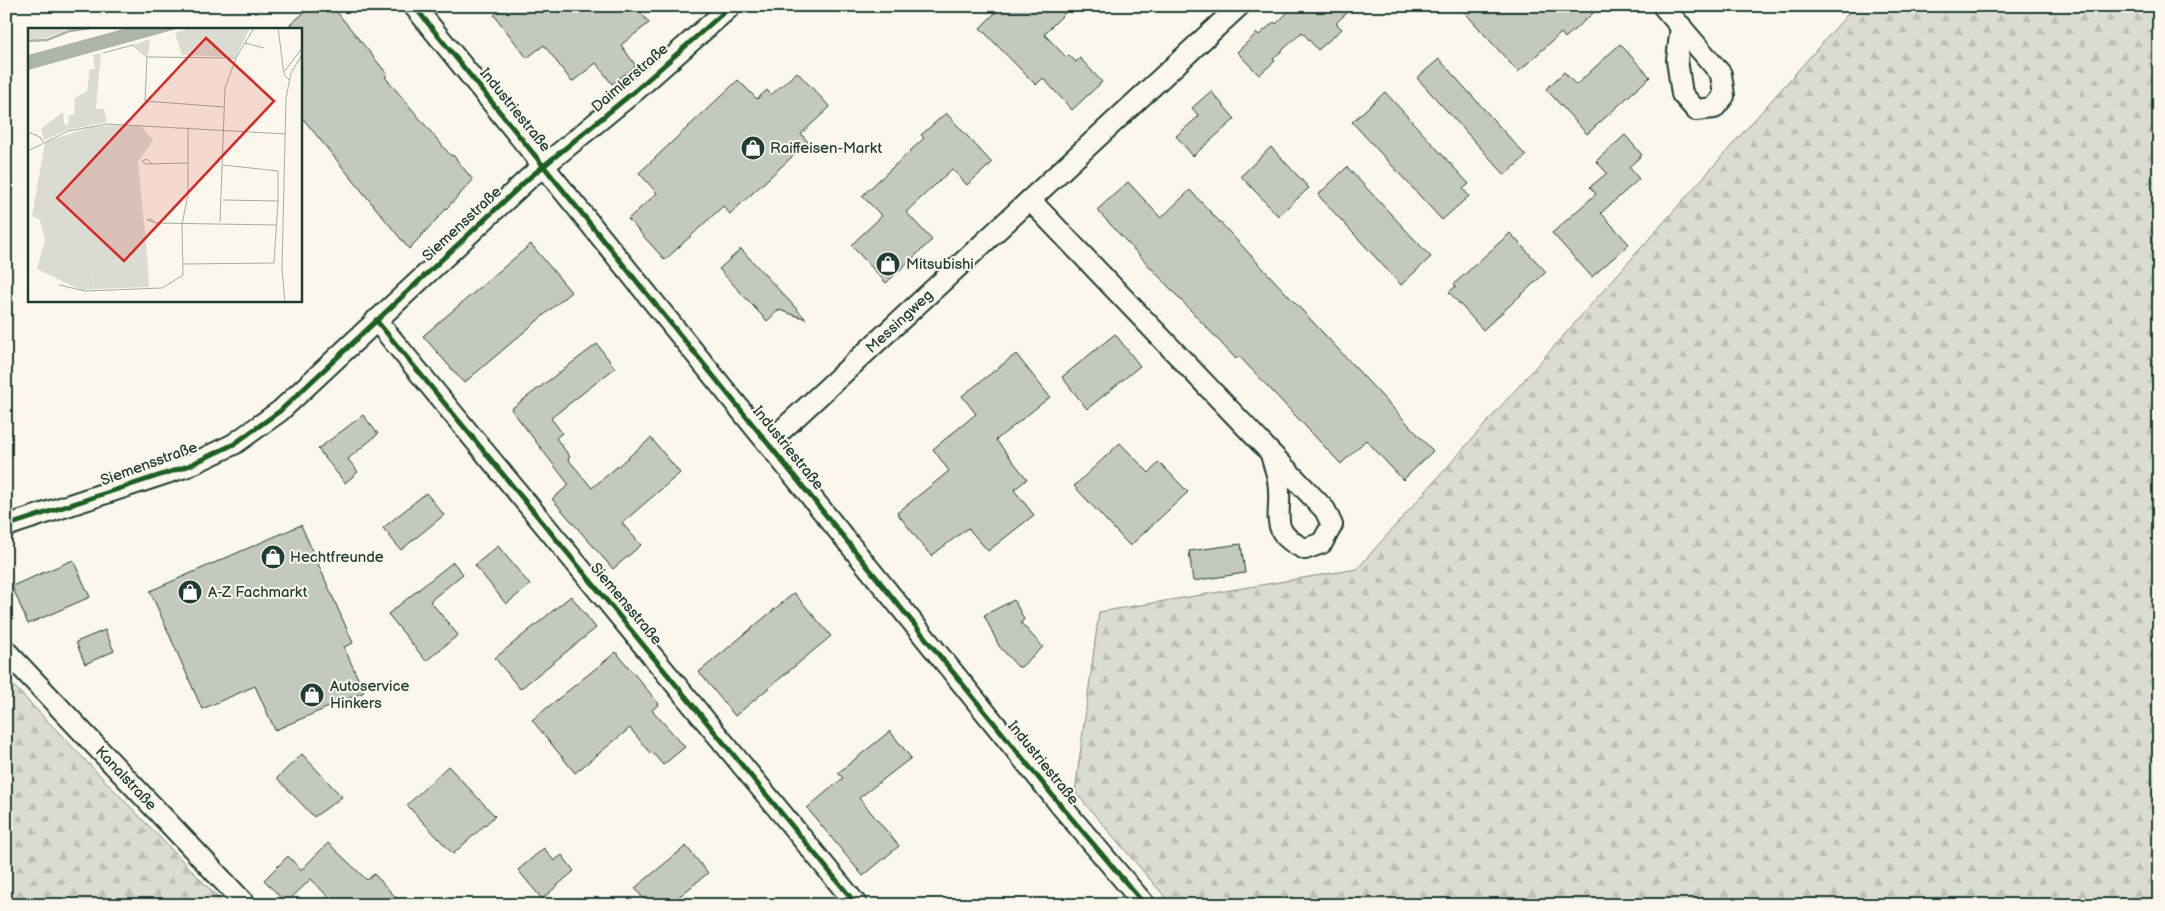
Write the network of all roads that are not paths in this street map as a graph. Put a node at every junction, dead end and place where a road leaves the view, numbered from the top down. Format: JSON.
{"nodes":[{"id":1,"x":414,"y":6,"type":"edge"},
{"id":2,"x":731,"y":6,"type":"edge"},
{"id":3,"x":1239,"y":6,"type":"edge"},
{"id":4,"x":1663,"y":6,"type":"edge"},
{"id":5,"x":1681,"y":26,"type":"dead end"},
{"id":6,"x":543,"y":166,"type":"junction"},
{"id":7,"x":1030,"y":200,"type":"junction"},
{"id":8,"x":376,"y":320,"type":"junction"},
{"id":9,"x":768,"y":443,"type":"junction"},
{"id":10,"x":1271,"y":454,"type":"dead end"},
{"id":11,"x":6,"y":526,"type":"edge"},
{"id":12,"x":6,"y":651,"type":"edge"},
{"id":13,"x":246,"y":905,"type":"edge"},
{"id":14,"x":857,"y":905,"type":"edge"},
{"id":15,"x":1145,"y":905,"type":"edge"}],
"edges":[{"from":1,"to":6,"type":"street","name":"Industriestraße"},
{"from":2,"to":6,"type":"street","name":"Daimlerstraße"},
{"from":3,"to":7,"type":"street","name":"Messingweg"},
{"from":4,"to":5,"type":"street"},
{"from":6,"to":8,"type":"street","name":"Siemensstraße"},
{"from":6,"to":9,"type":"street","name":"Industriestraße"},
{"from":7,"to":9,"type":"street","name":"Messingweg"},
{"from":7,"to":10,"type":"street"},
{"from":8,"to":11,"type":"street","name":"Siemensstraße"},
{"from":8,"to":14,"type":"street","name":"Siemensstraße"},
{"from":9,"to":15,"type":"street","name":"Industriestraße"},
{"from":12,"to":13,"type":"street","name":"Kanalstraße"}]}
